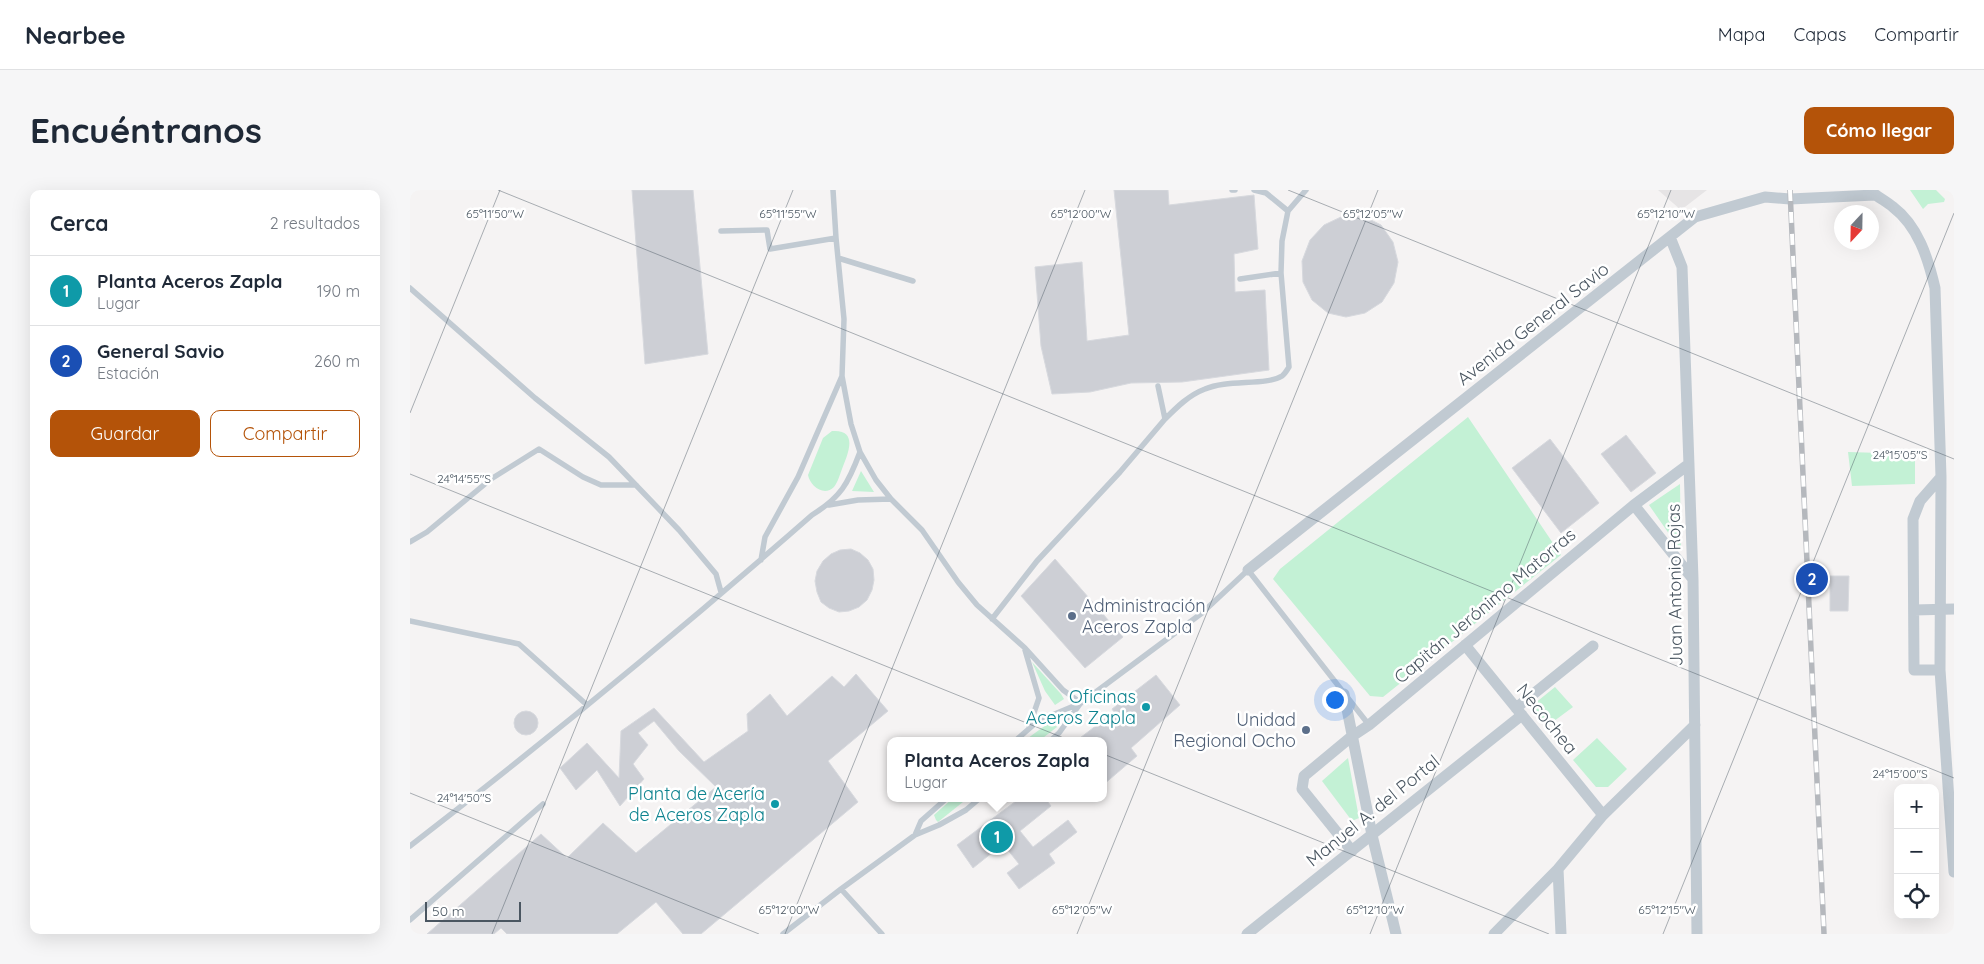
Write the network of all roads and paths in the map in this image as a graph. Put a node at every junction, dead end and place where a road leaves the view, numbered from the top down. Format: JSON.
{"nodes":[{"id":1,"x":833,"y":190,"type":"edge"},
{"id":2,"x":1254,"y":190,"type":"edge"},
{"id":3,"x":1306,"y":190,"type":"edge"},
{"id":4,"x":1872,"y":192,"type":"edge"},
{"id":5,"x":1765,"y":193,"type":"edge"},
{"id":6,"x":1288,"y":212,"type":"junction"},
{"id":7,"x":721,"y":232,"type":"dead end"},
{"id":8,"x":1670,"y":237,"type":"junction"},
{"id":9,"x":836,"y":238,"type":"junction"},
{"id":10,"x":838,"y":258,"type":"junction"},
{"id":11,"x":1281,"y":273,"type":"junction"},
{"id":12,"x":1240,"y":279,"type":"dead end"},
{"id":13,"x":913,"y":281,"type":"dead end"},
{"id":14,"x":410,"y":288,"type":"edge"},
{"id":15,"x":842,"y":376,"type":"junction"},
{"id":16,"x":1158,"y":386,"type":"dead end"},
{"id":17,"x":1165,"y":419,"type":"junction"},
{"id":18,"x":860,"y":452,"type":"junction"},
{"id":19,"x":1689,"y":464,"type":"junction"},
{"id":20,"x":1941,"y":477,"type":"junction"},
{"id":21,"x":636,"y":486,"type":"junction"},
{"id":22,"x":891,"y":499,"type":"junction"},
{"id":23,"x":1634,"y":505,"type":"junction"},
{"id":24,"x":827,"y":506,"type":"junction"},
{"id":25,"x":410,"y":542,"type":"edge"},
{"id":26,"x":761,"y":560,"type":"junction"},
{"id":27,"x":1248,"y":570,"type":"junction"},
{"id":28,"x":1693,"y":579,"type":"junction"},
{"id":29,"x":721,"y":592,"type":"junction"},
{"id":30,"x":1954,"y":609,"type":"edge"},
{"id":31,"x":1914,"y":610,"type":"junction"},
{"id":32,"x":1939,"y":610,"type":"junction"},
{"id":33,"x":992,"y":619,"type":"junction"},
{"id":34,"x":410,"y":621,"type":"edge"},
{"id":35,"x":1465,"y":645,"type":"junction"},
{"id":36,"x":1594,"y":646,"type":"dead end"},
{"id":37,"x":1025,"y":648,"type":"junction"},
{"id":38,"x":1940,"y":670,"type":"junction"},
{"id":39,"x":1344,"y":694,"type":"junction"},
{"id":40,"x":1082,"y":703,"type":"junction"},
{"id":41,"x":586,"y":705,"type":"junction"},
{"id":42,"x":1519,"y":712,"type":"junction"},
{"id":43,"x":1369,"y":725,"type":"junction"},
{"id":44,"x":1695,"y":725,"type":"junction"},
{"id":45,"x":1027,"y":730,"type":"junction"},
{"id":46,"x":1019,"y":737,"type":"edge"},
{"id":47,"x":1054,"y":737,"type":"edge"},
{"id":48,"x":1351,"y":737,"type":"junction"},
{"id":49,"x":942,"y":802,"type":"edge"},
{"id":50,"x":975,"y":802,"type":"edge"},
{"id":51,"x":544,"y":804,"type":"dead end"},
{"id":52,"x":1603,"y":815,"type":"junction"},
{"id":53,"x":1953,"y":821,"type":"edge"},
{"id":54,"x":915,"y":835,"type":"junction"},
{"id":55,"x":1372,"y":835,"type":"junction"},
{"id":56,"x":410,"y":846,"type":"edge"},
{"id":57,"x":1352,"y":851,"type":"junction"},
{"id":58,"x":1558,"y":869,"type":"junction"},
{"id":59,"x":1954,"y":872,"type":"edge"},
{"id":60,"x":841,"y":888,"type":"junction"},
{"id":61,"x":410,"y":920,"type":"edge"},
{"id":62,"x":784,"y":934,"type":"edge"},
{"id":63,"x":882,"y":934,"type":"edge"},
{"id":64,"x":1247,"y":934,"type":"edge"},
{"id":65,"x":1396,"y":934,"type":"edge"},
{"id":66,"x":1494,"y":934,"type":"edge"},
{"id":67,"x":1561,"y":934,"type":"edge"},
{"id":68,"x":1697,"y":934,"type":"edge"}],
"edges":[{"from":1,"to":9,"type":"lane"},
{"from":2,"to":6,"type":"lane"},
{"from":3,"to":6,"type":"lane"},
{"from":4,"to":5,"type":"street","name":"Avenida General Savio"},
{"from":4,"to":20,"type":"street"},
{"from":5,"to":8,"type":"street","name":"Avenida General Savio"},
{"from":6,"to":11,"type":"lane"},
{"from":7,"to":9,"type":"lane"},
{"from":8,"to":19,"type":"street","name":"Juan Antonio Rojas"},
{"from":8,"to":27,"type":"street","name":"Avenida General Savio"},
{"from":9,"to":10,"type":"lane"},
{"from":10,"to":13,"type":"lane"},
{"from":10,"to":15,"type":"lane"},
{"from":11,"to":12,"type":"lane"},
{"from":11,"to":17,"type":"lane"},
{"from":14,"to":21,"type":"lane"},
{"from":15,"to":18,"type":"lane"},
{"from":15,"to":26,"type":"lane"},
{"from":16,"to":17,"type":"lane"},
{"from":17,"to":33,"type":"lane"},
{"from":18,"to":22,"type":"lane"},
{"from":18,"to":24,"type":"lane"},
{"from":19,"to":23,"type":"street","name":"Capitán Jerónimo Matorras"},
{"from":19,"to":28,"type":"street","name":"Juan Antonio Rojas"},
{"from":20,"to":31,"type":"street"},
{"from":20,"to":32,"type":"street"},
{"from":21,"to":25,"type":"lane"},
{"from":21,"to":29,"type":"lane"},
{"from":22,"to":24,"type":"lane"},
{"from":22,"to":33,"type":"lane"},
{"from":23,"to":28,"type":"street"},
{"from":23,"to":35,"type":"street","name":"Capitán Jerónimo Matorras"},
{"from":24,"to":26,"type":"lane"},
{"from":26,"to":29,"type":"lane"},
{"from":27,"to":39,"type":"lane"},
{"from":27,"to":40,"type":"lane"},
{"from":28,"to":44,"type":"street","name":"Juan Antonio Rojas"},
{"from":29,"to":41,"type":"lane"},
{"from":30,"to":32,"type":"street"},
{"from":31,"to":32,"type":"street"},
{"from":31,"to":38,"type":"street"},
{"from":32,"to":38,"type":"street"},
{"from":33,"to":37,"type":"lane"},
{"from":34,"to":41,"type":"lane"},
{"from":35,"to":42,"type":"street","name":"Necochea"},
{"from":35,"to":43,"type":"street","name":"Capitán Jerónimo Matorras"},
{"from":36,"to":42,"type":"street","name":"Manuel A. del Portal"},
{"from":37,"to":40,"type":"lane"},
{"from":37,"to":45,"type":"lane"},
{"from":38,"to":53,"type":"street"},
{"from":39,"to":43,"type":"lane"},
{"from":39,"to":48,"type":"street"},
{"from":40,"to":45,"type":"lane"},
{"from":40,"to":47,"type":"lane"},
{"from":41,"to":56,"type":"lane"},
{"from":42,"to":52,"type":"street","name":"Necochea"},
{"from":42,"to":55,"type":"street","name":"Manuel A. del Portal"},
{"from":43,"to":48,"type":"street","name":"Capitán Jerónimo Matorras"},
{"from":44,"to":52,"type":"street"},
{"from":44,"to":68,"type":"street","name":"Juan Antonio Rojas"},
{"from":45,"to":46,"type":"lane"},
{"from":48,"to":55,"type":"street"},
{"from":48,"to":57,"type":"street","name":"Capitán Jerónimo Matorras"},
{"from":49,"to":54,"type":"lane"},
{"from":50,"to":54,"type":"lane"},
{"from":51,"to":61,"type":"lane"},
{"from":52,"to":58,"type":"street"},
{"from":53,"to":59,"type":"street"},
{"from":54,"to":60,"type":"lane"},
{"from":55,"to":57,"type":"street","name":"Manuel A. del Portal"},
{"from":55,"to":65,"type":"street"},
{"from":57,"to":64,"type":"street","name":"Manuel A. del Portal"},
{"from":58,"to":66,"type":"street"},
{"from":58,"to":67,"type":"street"},
{"from":60,"to":62,"type":"lane"},
{"from":60,"to":63,"type":"lane"}]}
